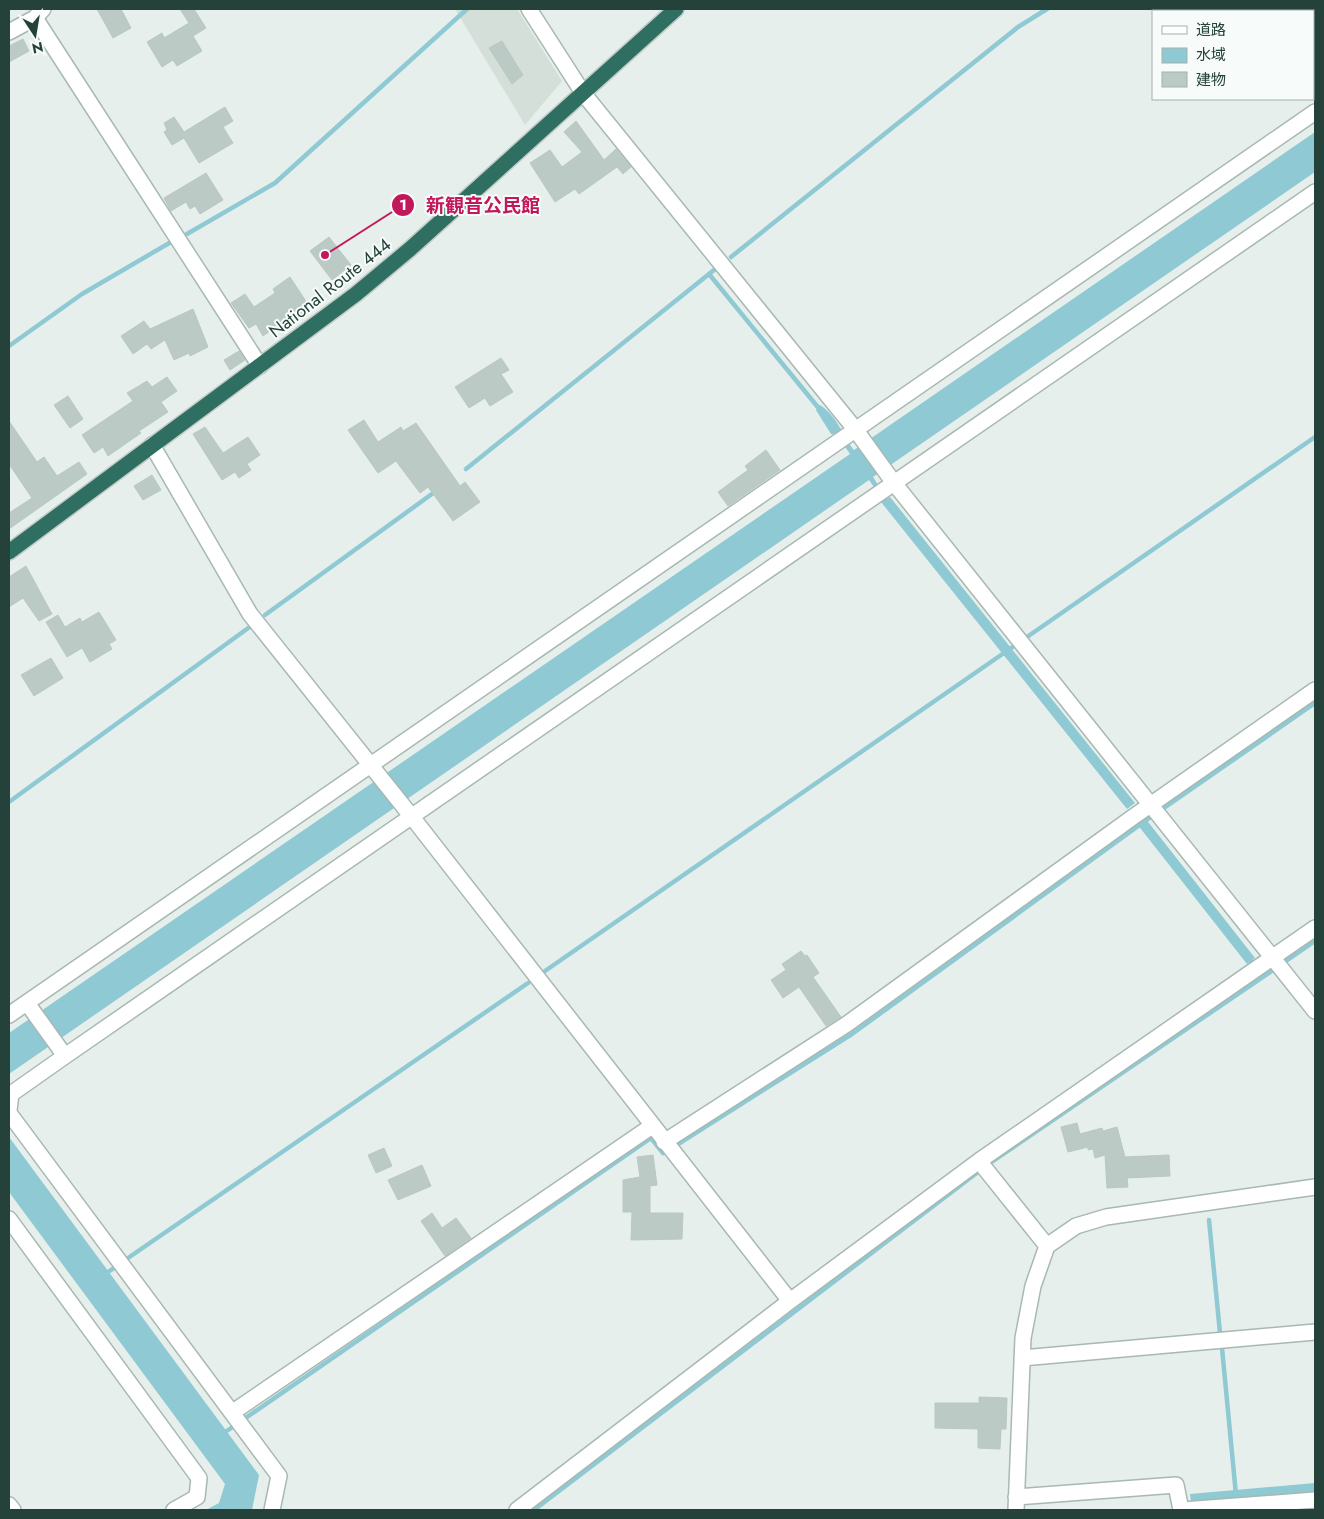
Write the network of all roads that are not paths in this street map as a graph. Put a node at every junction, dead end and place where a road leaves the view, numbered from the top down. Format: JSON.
{"nodes":[{"id":1,"x":529,"y":9,"type":"edge"},
{"id":2,"x":676,"y":9,"type":"edge"},
{"id":3,"x":39,"y":14,"type":"edge"},
{"id":4,"x":9,"y":32,"type":"edge"},
{"id":5,"x":583,"y":93,"type":"junction"},
{"id":6,"x":1315,"y":112,"type":"edge"},
{"id":7,"x":1315,"y":192,"type":"edge"},
{"id":8,"x":260,"y":366,"type":"junction"},
{"id":9,"x":850,"y":435,"type":"junction"},
{"id":10,"x":152,"y":445,"type":"junction"},
{"id":11,"x":885,"y":486,"type":"junction"},
{"id":12,"x":9,"y":552,"type":"edge"},
{"id":13,"x":1315,"y":690,"type":"edge"},
{"id":14,"x":374,"y":769,"type":"junction"},
{"id":15,"x":1142,"y":811,"type":"junction"},
{"id":16,"x":409,"y":813,"type":"junction"},
{"id":17,"x":1315,"y":928,"type":"edge"},
{"id":18,"x":1273,"y":958,"type":"junction"},
{"id":19,"x":26,"y":1003,"type":"junction"},
{"id":20,"x":1315,"y":1011,"type":"edge"},
{"id":21,"x":9,"y":1015,"type":"edge"},
{"id":22,"x":66,"y":1056,"type":"junction"},
{"id":23,"x":9,"y":1111,"type":"edge"},
{"id":24,"x":652,"y":1126,"type":"junction"},
{"id":25,"x":664,"y":1142,"type":"junction"},
{"id":26,"x":979,"y":1161,"type":"junction"},
{"id":27,"x":1315,"y":1187,"type":"edge"},
{"id":28,"x":9,"y":1219,"type":"edge"},
{"id":29,"x":1047,"y":1246,"type":"junction"},
{"id":30,"x":790,"y":1302,"type":"junction"},
{"id":31,"x":1315,"y":1332,"type":"edge"},
{"id":32,"x":1022,"y":1358,"type":"junction"},
{"id":33,"x":238,"y":1418,"type":"junction"},
{"id":34,"x":1315,"y":1500,"type":"edge"},
{"id":35,"x":1016,"y":1504,"type":"edge"},
{"id":36,"x":9,"y":1505,"type":"edge"},
{"id":37,"x":1194,"y":1509,"type":"edge"},
{"id":38,"x":13,"y":1510,"type":"edge"},
{"id":39,"x":177,"y":1510,"type":"edge"},
{"id":40,"x":272,"y":1510,"type":"edge"},
{"id":41,"x":517,"y":1510,"type":"edge"},
{"id":42,"x":1182,"y":1510,"type":"edge"}],
"edges":[{"from":1,"to":5,"type":"street"},
{"from":2,"to":5,"type":"highway","name":"National Route 444"},
{"from":3,"to":4,"type":"street"},
{"from":3,"to":8,"type":"street"},
{"from":5,"to":8,"type":"highway","name":"National Route 444"},
{"from":5,"to":9,"type":"street"},
{"from":6,"to":9,"type":"street"},
{"from":7,"to":11,"type":"street"},
{"from":8,"to":10,"type":"highway","name":"National Route 444"},
{"from":9,"to":11,"type":"street"},
{"from":9,"to":14,"type":"street"},
{"from":10,"to":12,"type":"highway","name":"National Route 444"},
{"from":10,"to":14,"type":"street"},
{"from":11,"to":15,"type":"street"},
{"from":11,"to":16,"type":"street"},
{"from":13,"to":15,"type":"street"},
{"from":14,"to":16,"type":"street"},
{"from":14,"to":19,"type":"street"},
{"from":15,"to":18,"type":"street"},
{"from":15,"to":25,"type":"street"},
{"from":16,"to":22,"type":"street"},
{"from":16,"to":24,"type":"street"},
{"from":17,"to":18,"type":"street"},
{"from":18,"to":20,"type":"street"},
{"from":18,"to":26,"type":"street"},
{"from":19,"to":21,"type":"street"},
{"from":19,"to":22,"type":"street"},
{"from":22,"to":23,"type":"street"},
{"from":23,"to":33,"type":"street"},
{"from":24,"to":25,"type":"street"},
{"from":24,"to":33,"type":"street"},
{"from":25,"to":30,"type":"street"},
{"from":26,"to":29,"type":"street"},
{"from":26,"to":30,"type":"street"},
{"from":27,"to":29,"type":"street"},
{"from":28,"to":39,"type":"street"},
{"from":29,"to":32,"type":"street"},
{"from":30,"to":41,"type":"street"},
{"from":31,"to":32,"type":"street"},
{"from":32,"to":35,"type":"street"},
{"from":33,"to":40,"type":"street"},
{"from":34,"to":37,"type":"street"},
{"from":35,"to":42,"type":"street"},
{"from":36,"to":38,"type":"street"},
{"from":37,"to":42,"type":"street"}]}
